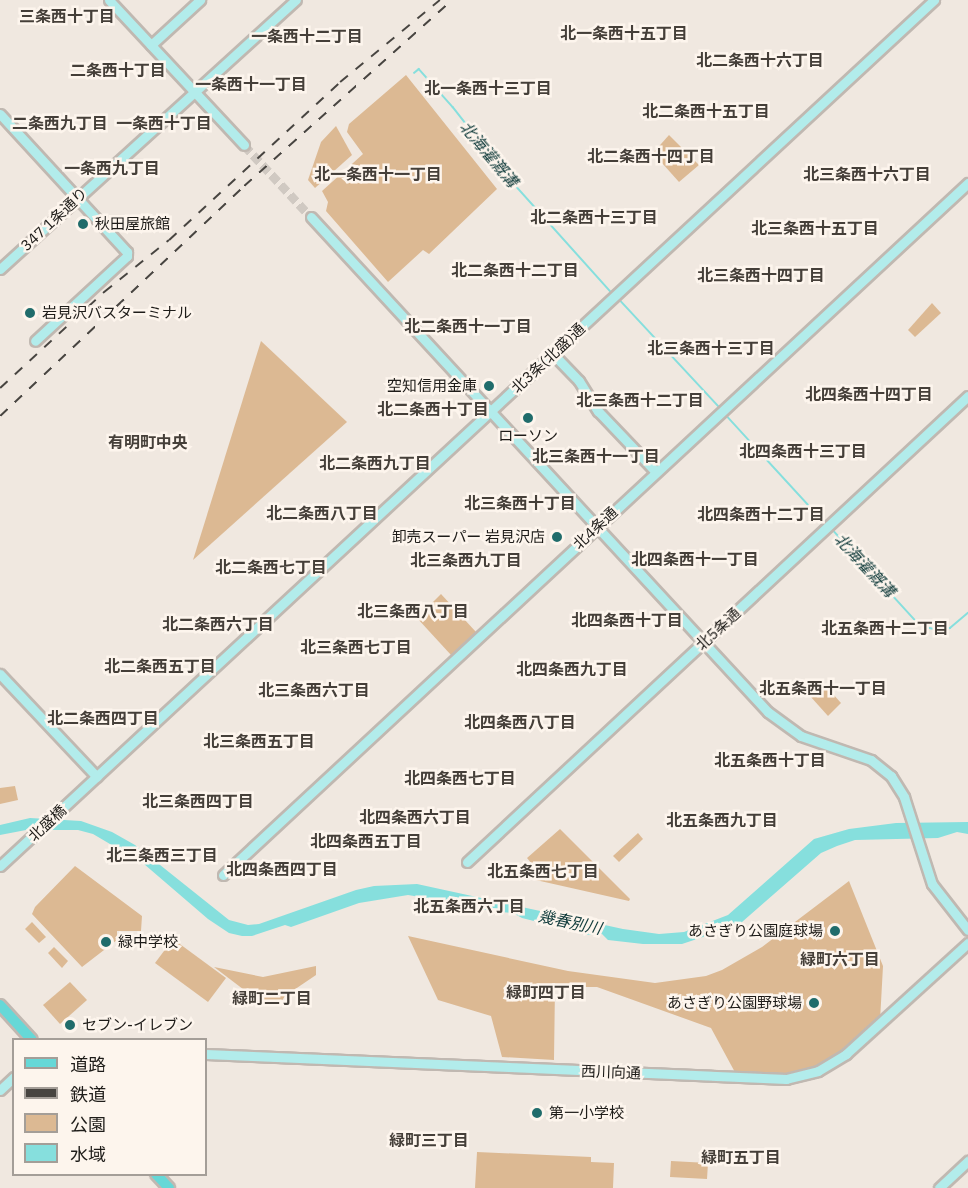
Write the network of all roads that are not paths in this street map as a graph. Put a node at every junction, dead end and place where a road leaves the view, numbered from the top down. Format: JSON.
{"nodes":[{"id":1,"x":109,"y":0,"type":"edge"},
{"id":2,"x":200,"y":0,"type":"edge"},
{"id":3,"x":296,"y":0,"type":"edge"},
{"id":4,"x":934,"y":0,"type":"edge"},
{"id":5,"x":151,"y":45,"type":"junction"},
{"id":6,"x":195,"y":92,"type":"junction"},
{"id":7,"x":0,"y":114,"type":"edge"},
{"id":8,"x":244,"y":145,"type":"tunnel mouth"},
{"id":9,"x":968,"y":183,"type":"edge"},
{"id":10,"x":78,"y":197,"type":"junction"},
{"id":11,"x":310,"y":216,"type":"tunnel mouth"},
{"id":12,"x":0,"y":269,"type":"edge"},
{"id":13,"x":34,"y":342,"type":"dead end"},
{"id":14,"x":553,"y":354,"type":"junction"},
{"id":15,"x":968,"y":396,"type":"edge"},
{"id":16,"x":490,"y":411,"type":"junction"},
{"id":17,"x":656,"y":472,"type":"junction"},
{"id":18,"x":597,"y":527,"type":"junction"},
{"id":19,"x":703,"y":642,"type":"junction"},
{"id":20,"x":0,"y":674,"type":"edge"},
{"id":21,"x":96,"y":777,"type":"junction"},
{"id":22,"x":84,"y":789,"type":"joint"},
{"id":23,"x":467,"y":862,"type":"dead end"},
{"id":24,"x":0,"y":866,"type":"edge"},
{"id":25,"x":223,"y":875,"type":"dead end"},
{"id":26,"x":968,"y":930,"type":"edge"},
{"id":27,"x":968,"y":943,"type":"edge"},
{"id":28,"x":0,"y":1005,"type":"edge"},
{"id":29,"x":30,"y":1038,"type":"edge"},
{"id":30,"x":207,"y":1054,"type":"edge"},
{"id":31,"x":12,"y":1079,"type":"edge"},
{"id":32,"x":0,"y":1090,"type":"edge"},
{"id":33,"x":968,"y":1161,"type":"edge"},
{"id":34,"x":158,"y":1176,"type":"edge"},
{"id":35,"x":169,"y":1188,"type":"edge"},
{"id":36,"x":939,"y":1188,"type":"edge"}],
"edges":[{"from":1,"to":5,"type":"street"},
{"from":2,"to":5,"type":"street"},
{"from":3,"to":6,"type":"street","name":"347 1条通り"},
{"from":4,"to":14,"type":"street","name":"北3条(北盛)通"},
{"from":5,"to":6,"type":"street"},
{"from":6,"to":8,"type":"street"},
{"from":6,"to":10,"type":"street","name":"347 1条通り"},
{"from":7,"to":10,"type":"street"},
{"from":9,"to":17,"type":"street","name":"北4条通"},
{"from":10,"to":12,"type":"street","name":"347 1条通り"},
{"from":10,"to":13,"type":"street"},
{"from":11,"to":16,"type":"street"},
{"from":14,"to":16,"type":"street","name":"北3条(北盛)通"},
{"from":14,"to":17,"type":"street"},
{"from":15,"to":19,"type":"street","name":"北5条通"},
{"from":16,"to":18,"type":"street"},
{"from":16,"to":21,"type":"street","name":"北3条(北盛)通"},
{"from":17,"to":18,"type":"street","name":"北4条通"},
{"from":18,"to":19,"type":"street"},
{"from":18,"to":25,"type":"street","name":"北4条通"},
{"from":19,"to":23,"type":"street","name":"北5条通"},
{"from":19,"to":26,"type":"street"},
{"from":20,"to":21,"type":"street"},
{"from":21,"to":22,"type":"street","name":"北3条(北盛)通"},
{"from":22,"to":24,"type":"street","name":"北盛橋"},
{"from":27,"to":30,"type":"street","name":"西川向通"},
{"from":28,"to":29,"type":"main road"},
{"from":31,"to":32,"type":"street"},
{"from":33,"to":36,"type":"street"},
{"from":34,"to":35,"type":"main road"}]}
